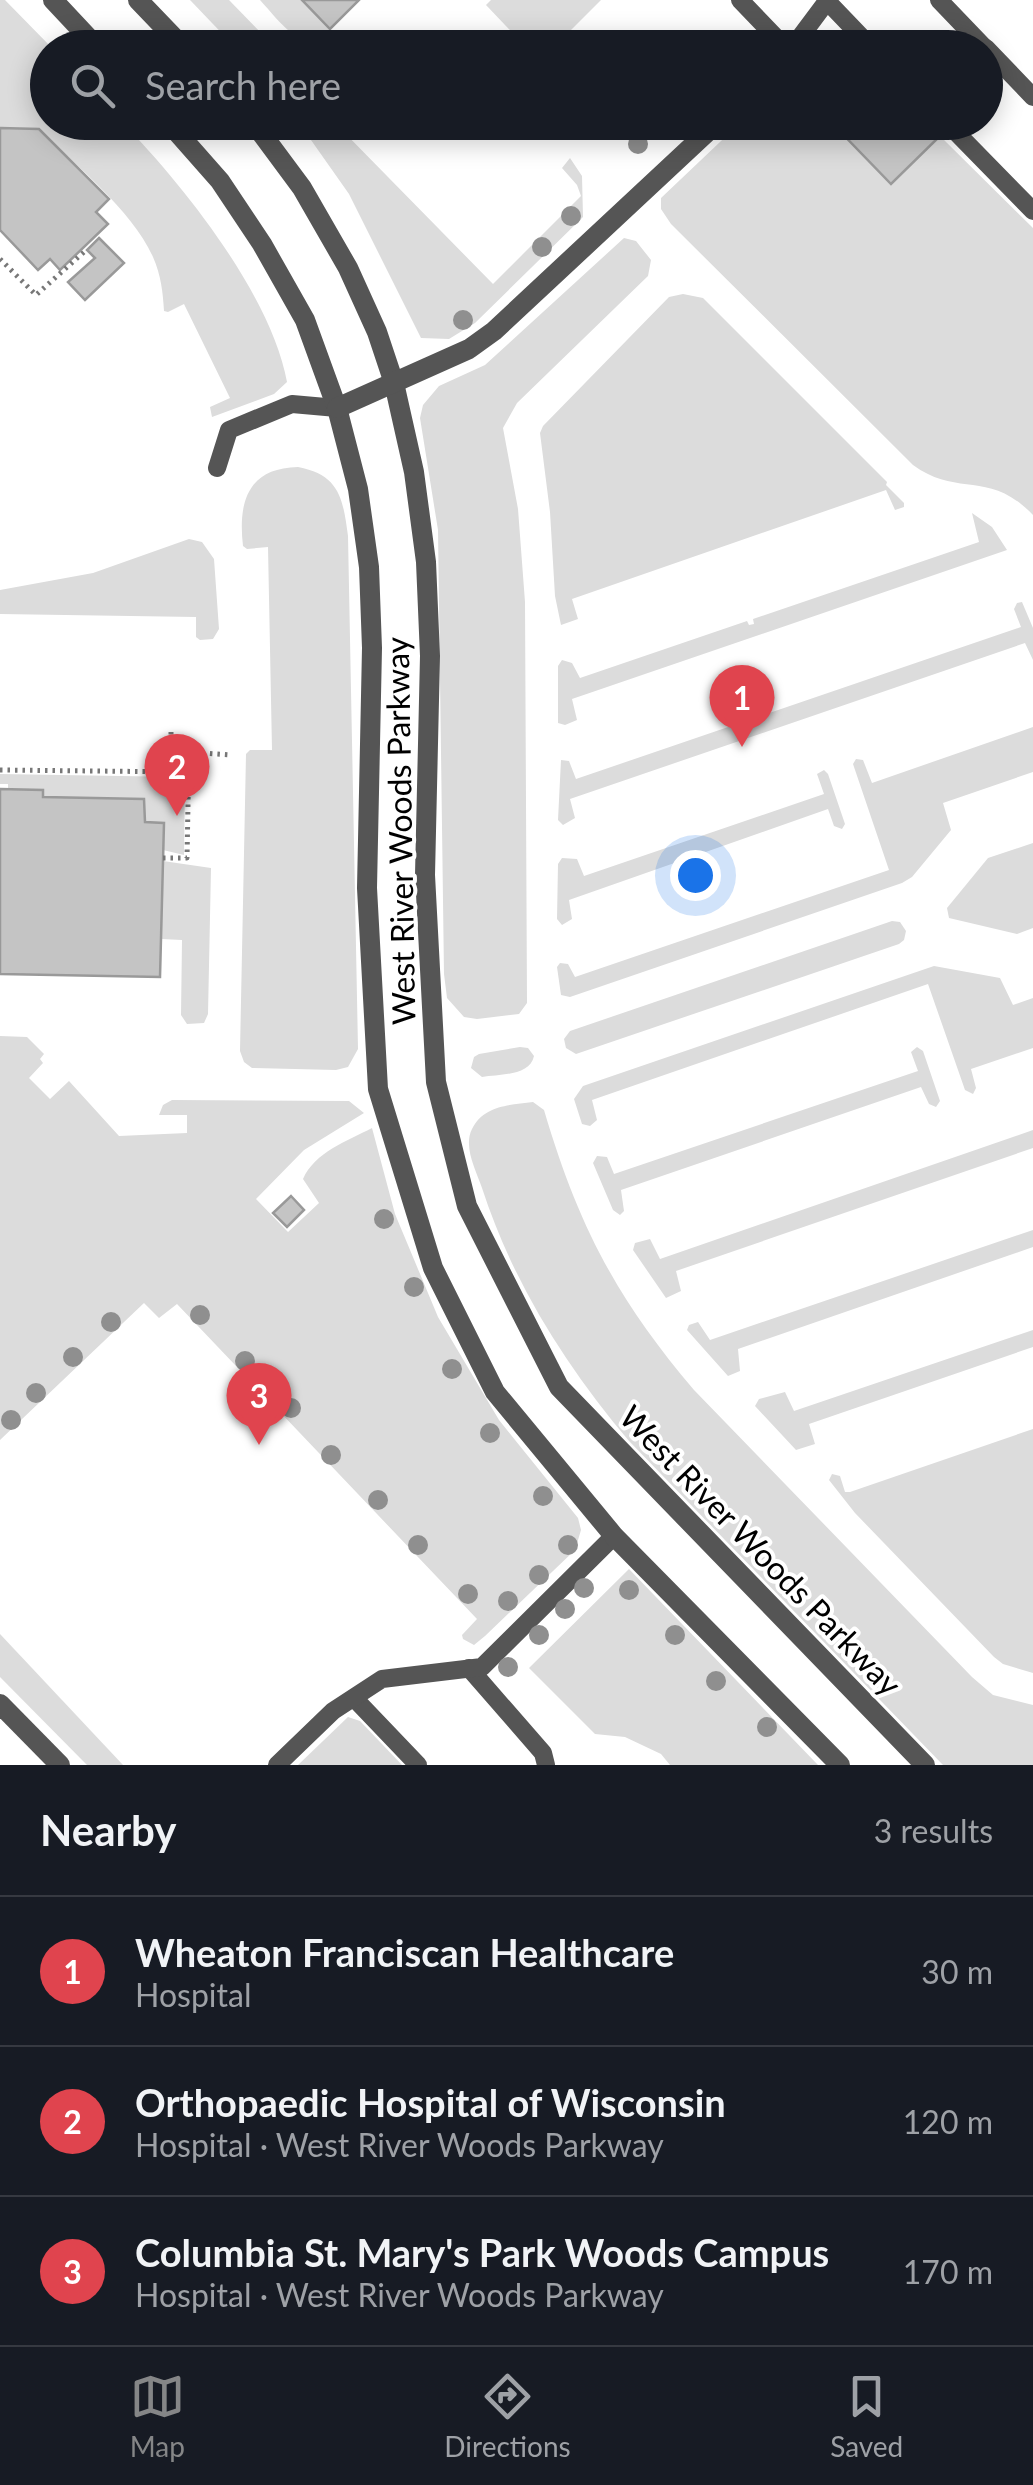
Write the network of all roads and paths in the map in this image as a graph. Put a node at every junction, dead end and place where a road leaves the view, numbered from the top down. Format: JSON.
{"nodes":[{"id":1,"x":53,"y":0,"type":"edge"},
{"id":2,"x":138,"y":0,"type":"edge"},
{"id":3,"x":740,"y":0,"type":"edge"},
{"id":4,"x":939,"y":0,"type":"edge"},
{"id":5,"x":81,"y":30,"type":"edge"},
{"id":6,"x":167,"y":30,"type":"edge"},
{"id":7,"x":771,"y":30,"type":"edge"},
{"id":8,"x":804,"y":30,"type":"edge"},
{"id":9,"x":855,"y":30,"type":"edge"},
{"id":10,"x":968,"y":30,"type":"edge"},
{"id":11,"x":1003,"y":67,"type":"edge"},
{"id":12,"x":1033,"y":98,"type":"edge"},
{"id":13,"x":184,"y":140,"type":"edge"},
{"id":14,"x":266,"y":140,"type":"edge"},
{"id":15,"x":699,"y":140,"type":"edge"},
{"id":16,"x":964,"y":140,"type":"edge"},
{"id":17,"x":1033,"y":211,"type":"edge"},
{"id":18,"x":84,"y":252,"type":"dead end"},
{"id":19,"x":0,"y":259,"type":"edge"},
{"id":20,"x":394,"y":383,"type":"junction"},
{"id":21,"x":338,"y":408,"type":"junction"},
{"id":22,"x":218,"y":468,"type":"dead end"},
{"id":23,"x":171,"y":732,"type":"dead end"},
{"id":24,"x":172,"y":751,"type":"junction"},
{"id":25,"x":189,"y":751,"type":"junction"},
{"id":26,"x":231,"y":755,"type":"dead end"},
{"id":27,"x":0,"y":770,"type":"edge"},
{"id":28,"x":170,"y":772,"type":"junction"},
{"id":29,"x":189,"y":772,"type":"junction"},
{"id":30,"x":163,"y":858,"type":"dead end"},
{"id":31,"x":614,"y":1536,"type":"junction"},
{"id":32,"x":470,"y":1668,"type":"junction"},
{"id":33,"x":354,"y":1698,"type":"junction"},
{"id":34,"x":0,"y":1704,"type":"edge"},
{"id":35,"x":60,"y":1765,"type":"edge"},
{"id":36,"x":277,"y":1765,"type":"edge"},
{"id":37,"x":418,"y":1765,"type":"edge"},
{"id":38,"x":546,"y":1765,"type":"edge"},
{"id":39,"x":840,"y":1765,"type":"edge"},
{"id":40,"x":925,"y":1765,"type":"edge"}],
"edges":[{"from":1,"to":5,"type":"street"},
{"from":2,"to":6,"type":"street"},
{"from":3,"to":7,"type":"lane"},
{"from":4,"to":10,"type":"lane"},
{"from":8,"to":9,"type":"lane"},
{"from":11,"to":12,"type":"lane"},
{"from":13,"to":21,"type":"street","name":"West River Woods Parkway"},
{"from":14,"to":20,"type":"street","name":"West River Woods Parkway"},
{"from":15,"to":20,"type":"street"},
{"from":16,"to":17,"type":"lane"},
{"from":18,"to":19,"type":"path"},
{"from":20,"to":21,"type":"street"},
{"from":20,"to":40,"type":"street","name":"West River Woods Parkway"},
{"from":21,"to":22,"type":"lane"},
{"from":21,"to":31,"type":"street","name":"West River Woods Parkway"},
{"from":23,"to":24,"type":"path"},
{"from":24,"to":25,"type":"path"},
{"from":24,"to":28,"type":"path"},
{"from":25,"to":26,"type":"path"},
{"from":25,"to":29,"type":"path"},
{"from":27,"to":28,"type":"path"},
{"from":28,"to":29,"type":"path"},
{"from":29,"to":30,"type":"path"},
{"from":31,"to":32,"type":"lane"},
{"from":31,"to":39,"type":"street","name":"West River Woods Parkway"},
{"from":32,"to":33,"type":"lane"},
{"from":32,"to":38,"type":"lane"},
{"from":33,"to":36,"type":"lane"},
{"from":33,"to":37,"type":"lane"},
{"from":34,"to":35,"type":"street"}]}
